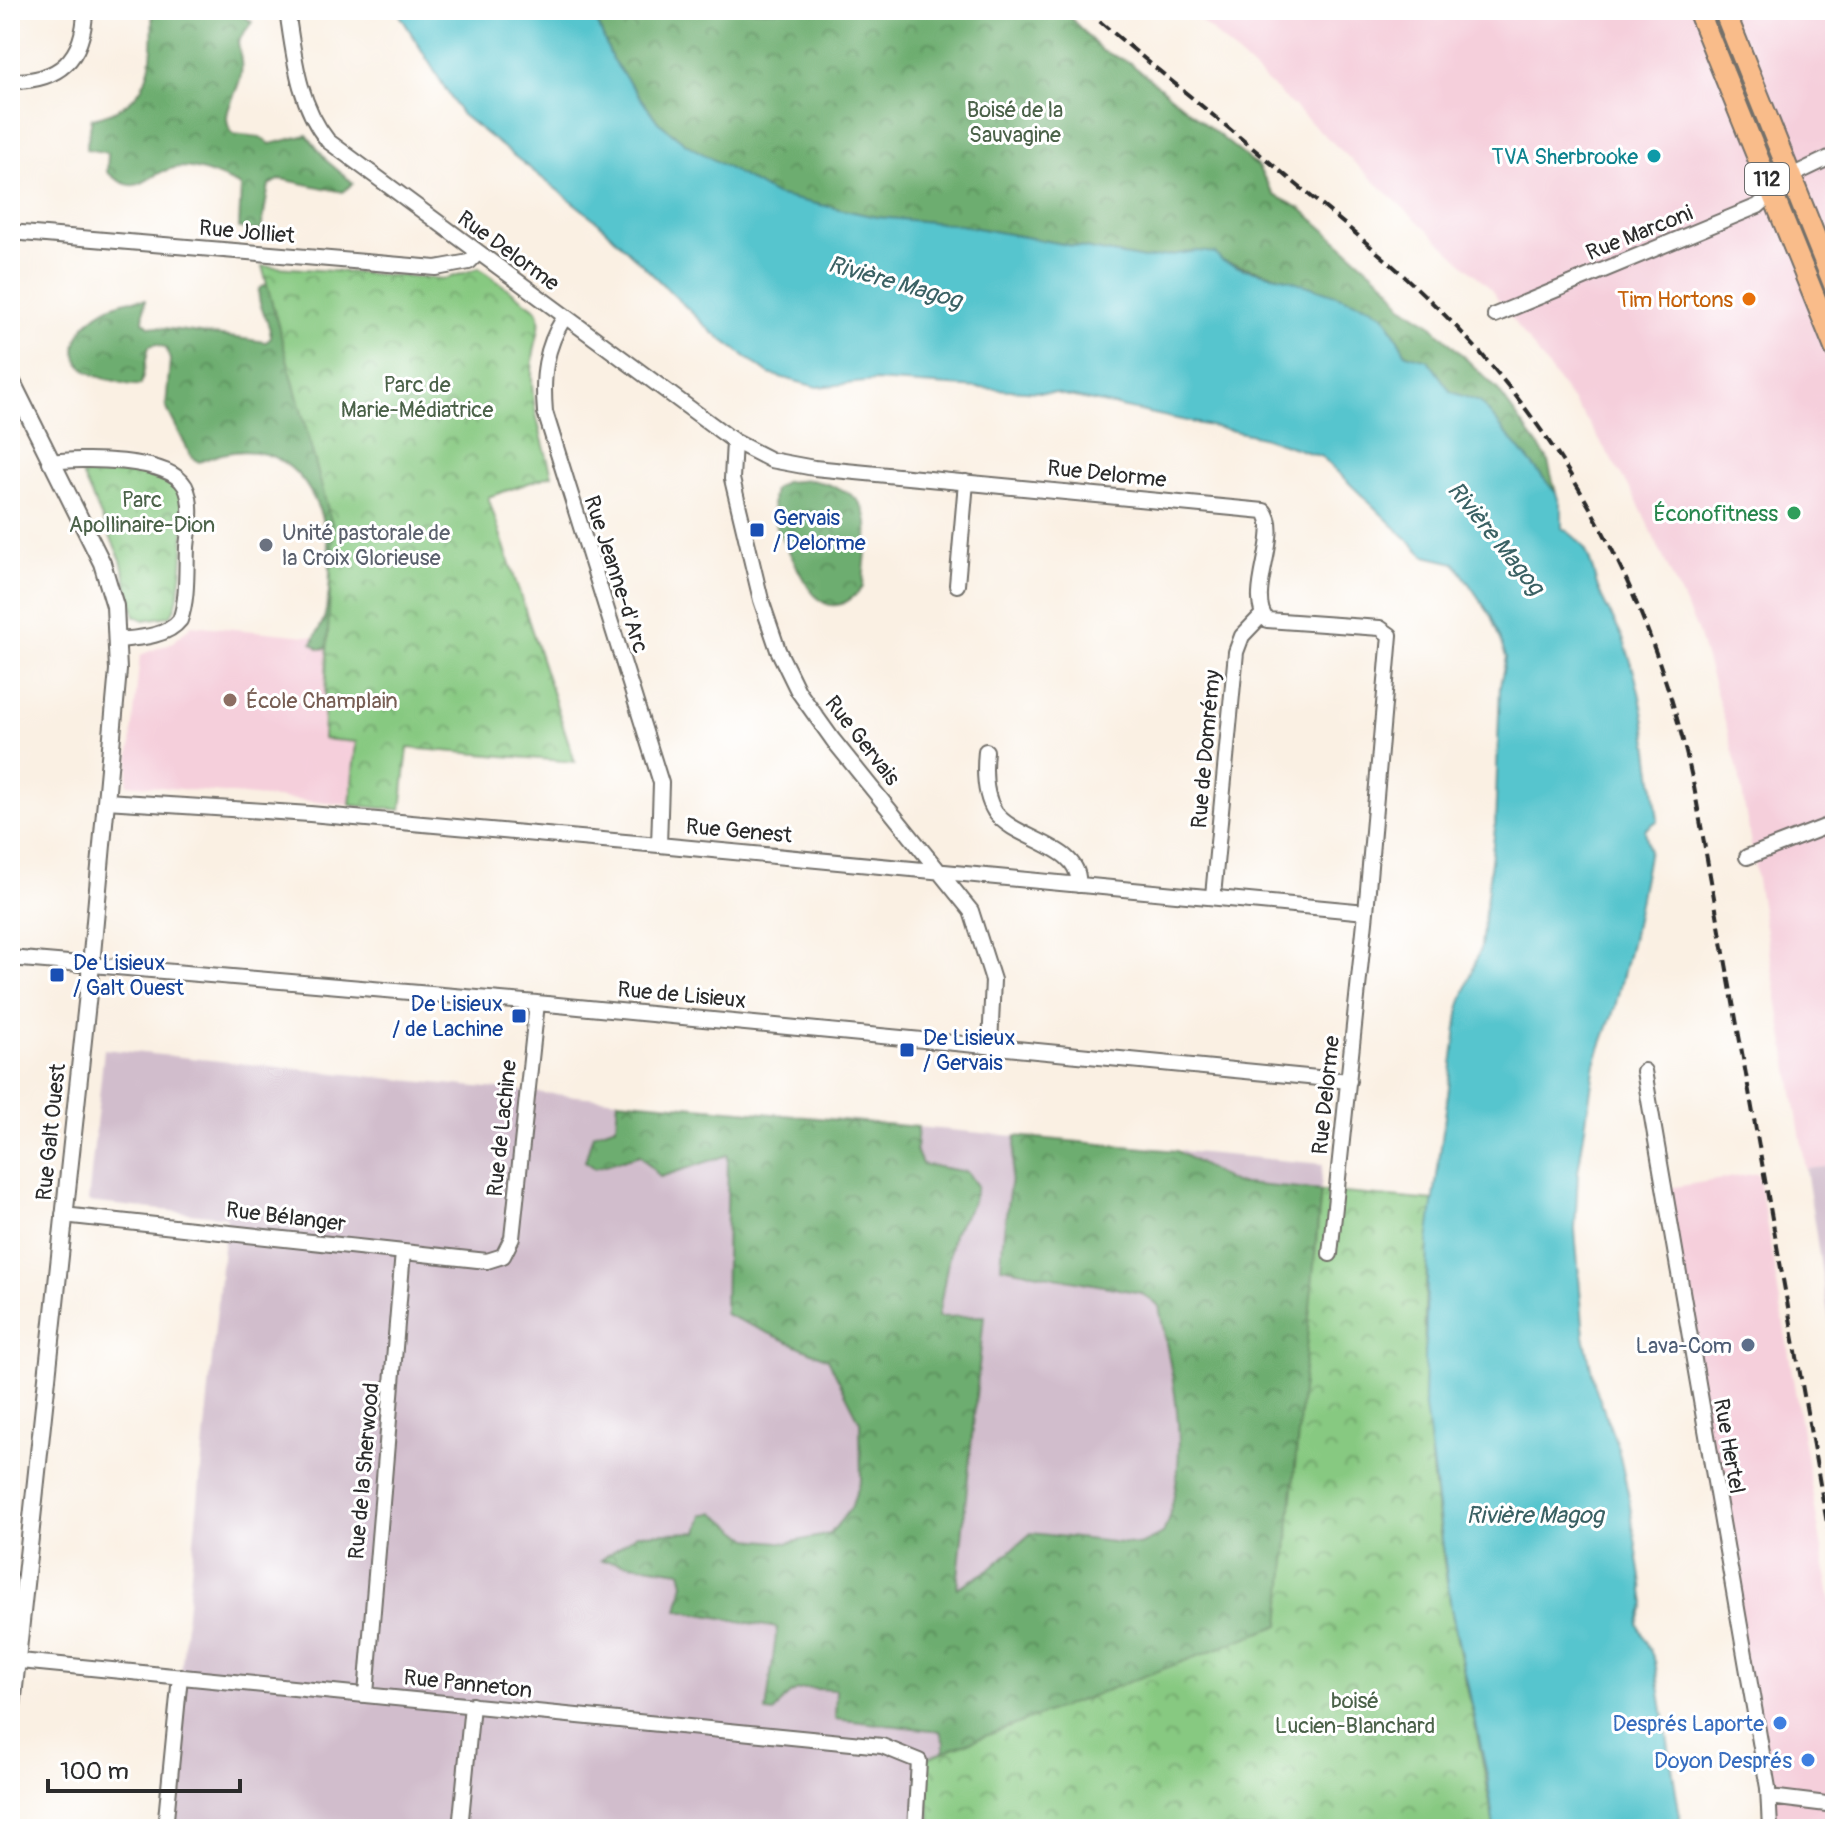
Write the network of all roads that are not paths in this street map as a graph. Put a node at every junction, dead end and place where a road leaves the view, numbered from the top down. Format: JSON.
{"nodes":[{"id":1,"x":85,"y":10,"type":"edge"},
{"id":2,"x":287,"y":10,"type":"edge"},
{"id":3,"x":1698,"y":10,"type":"edge"},
{"id":4,"x":1724,"y":10,"type":"edge"},
{"id":5,"x":10,"y":81,"type":"edge"},
{"id":6,"x":1835,"y":155,"type":"edge"},
{"id":7,"x":1791,"y":176,"type":"junction"},
{"id":8,"x":1773,"y":196,"type":"junction"},
{"id":9,"x":10,"y":232,"type":"edge"},
{"id":10,"x":477,"y":254,"type":"junction"},
{"id":11,"x":1835,"y":287,"type":"edge"},
{"id":12,"x":1495,"y":315,"type":"dead end"},
{"id":13,"x":564,"y":318,"type":"junction"},
{"id":14,"x":1835,"y":348,"type":"edge"},
{"id":15,"x":10,"y":378,"type":"edge"},
{"id":16,"x":734,"y":441,"type":"junction"},
{"id":17,"x":50,"y":462,"type":"junction"},
{"id":18,"x":966,"y":482,"type":"junction"},
{"id":19,"x":957,"y":585,"type":"dead end"},
{"id":20,"x":1262,"y":615,"type":"junction"},
{"id":21,"x":118,"y":640,"type":"junction"},
{"id":22,"x":986,"y":751,"type":"dead end"},
{"id":23,"x":106,"y":801,"type":"junction"},
{"id":24,"x":1835,"y":823,"type":"edge"},
{"id":25,"x":659,"y":845,"type":"junction"},
{"id":26,"x":1747,"y":857,"type":"dead end"},
{"id":27,"x":943,"y":872,"type":"junction"},
{"id":28,"x":1078,"y":885,"type":"junction"},
{"id":29,"x":1213,"y":896,"type":"junction"},
{"id":30,"x":1366,"y":912,"type":"junction"},
{"id":31,"x":10,"y":958,"type":"edge"},
{"id":32,"x":91,"y":965,"type":"junction"},
{"id":33,"x":537,"y":1003,"type":"junction"},
{"id":34,"x":990,"y":1045,"type":"junction"},
{"id":35,"x":1644,"y":1071,"type":"dead end"},
{"id":36,"x":1349,"y":1081,"type":"junction"},
{"id":37,"x":63,"y":1215,"type":"junction"},
{"id":38,"x":403,"y":1252,"type":"junction"},
{"id":39,"x":1330,"y":1254,"type":"dead end"},
{"id":40,"x":503,"y":1256,"type":"joint"},
{"id":41,"x":13,"y":1660,"type":"edge"},
{"id":42,"x":180,"y":1676,"type":"junction"},
{"id":43,"x":366,"y":1694,"type":"junction"},
{"id":44,"x":472,"y":1705,"type":"junction"},
{"id":45,"x":10,"y":1725,"type":"edge"},
{"id":46,"x":1770,"y":1797,"type":"junction"},
{"id":47,"x":1835,"y":1805,"type":"edge"},
{"id":48,"x":165,"y":1829,"type":"edge"},
{"id":49,"x":460,"y":1829,"type":"edge"},
{"id":50,"x":915,"y":1829,"type":"edge"},
{"id":51,"x":1770,"y":1829,"type":"edge"}],
"edges":[{"from":1,"to":5,"type":"street"},
{"from":2,"to":10,"type":"street","name":"Rue Delorme"},
{"from":3,"to":8,"type":"main road","number":"112"},
{"from":4,"to":7,"type":"main road","number":"112"},
{"from":6,"to":7,"type":"street"},
{"from":7,"to":8,"type":"street","name":"Rue Marconi"},
{"from":7,"to":11,"type":"main road","number":"112"},
{"from":8,"to":12,"type":"street","name":"Rue Marconi"},
{"from":8,"to":14,"type":"main road","number":"112"},
{"from":9,"to":10,"type":"street","name":"Rue Jolliet"},
{"from":10,"to":13,"type":"street","name":"Rue Delorme"},
{"from":13,"to":16,"type":"street","name":"Rue Delorme"},
{"from":13,"to":25,"type":"street","name":"Rue Jeanne-d'Arc"},
{"from":15,"to":17,"type":"street","name":"Rue Galt Ouest"},
{"from":16,"to":18,"type":"street","name":"Rue Delorme"},
{"from":16,"to":27,"type":"street","name":"Rue Gervais"},
{"from":17,"to":21,"type":"street","name":"Rue Galt Ouest"},
{"from":17,"to":21,"type":"street"},
{"from":18,"to":19,"type":"street"},
{"from":18,"to":20,"type":"street","name":"Rue Delorme"},
{"from":20,"to":29,"type":"street","name":"Rue de Domrémy"},
{"from":20,"to":30,"type":"street","name":"Rue Delorme"},
{"from":21,"to":23,"type":"street","name":"Rue Galt Ouest"},
{"from":22,"to":28,"type":"street"},
{"from":23,"to":25,"type":"street","name":"Rue Genest"},
{"from":23,"to":32,"type":"street","name":"Rue Galt Ouest"},
{"from":24,"to":26,"type":"street"},
{"from":25,"to":27,"type":"street","name":"Rue Genest"},
{"from":27,"to":28,"type":"street","name":"Rue Genest"},
{"from":27,"to":34,"type":"street","name":"Rue Gervais"},
{"from":28,"to":29,"type":"street","name":"Rue Genest"},
{"from":29,"to":30,"type":"street","name":"Rue Genest"},
{"from":30,"to":36,"type":"street","name":"Rue Delorme"},
{"from":31,"to":32,"type":"street","name":"Rue de Lisieux"},
{"from":32,"to":33,"type":"street","name":"Rue de Lisieux"},
{"from":32,"to":37,"type":"street","name":"Rue Galt Ouest"},
{"from":33,"to":34,"type":"street","name":"Rue de Lisieux"},
{"from":33,"to":40,"type":"street","name":"Rue de Lachine"},
{"from":34,"to":36,"type":"street","name":"Rue de Lisieux"},
{"from":35,"to":46,"type":"street","name":"Rue Hertel"},
{"from":36,"to":39,"type":"street","name":"Rue Delorme"},
{"from":37,"to":38,"type":"street","name":"Rue Bélanger"},
{"from":37,"to":41,"type":"street","name":"Rue Galt Ouest"},
{"from":38,"to":40,"type":"street","name":"Rue Bélanger"},
{"from":38,"to":43,"type":"street","name":"Rue de la Sherwood"},
{"from":41,"to":42,"type":"street","name":"Rue Panneton"},
{"from":41,"to":45,"type":"street","name":"Rue Galt Ouest"},
{"from":42,"to":43,"type":"street","name":"Rue Panneton"},
{"from":42,"to":48,"type":"street"},
{"from":43,"to":44,"type":"street","name":"Rue Panneton"},
{"from":44,"to":49,"type":"street"},
{"from":44,"to":50,"type":"street","name":"Rue Panneton"},
{"from":46,"to":47,"type":"street"},
{"from":46,"to":51,"type":"street","name":"Rue Hertel"}]}
